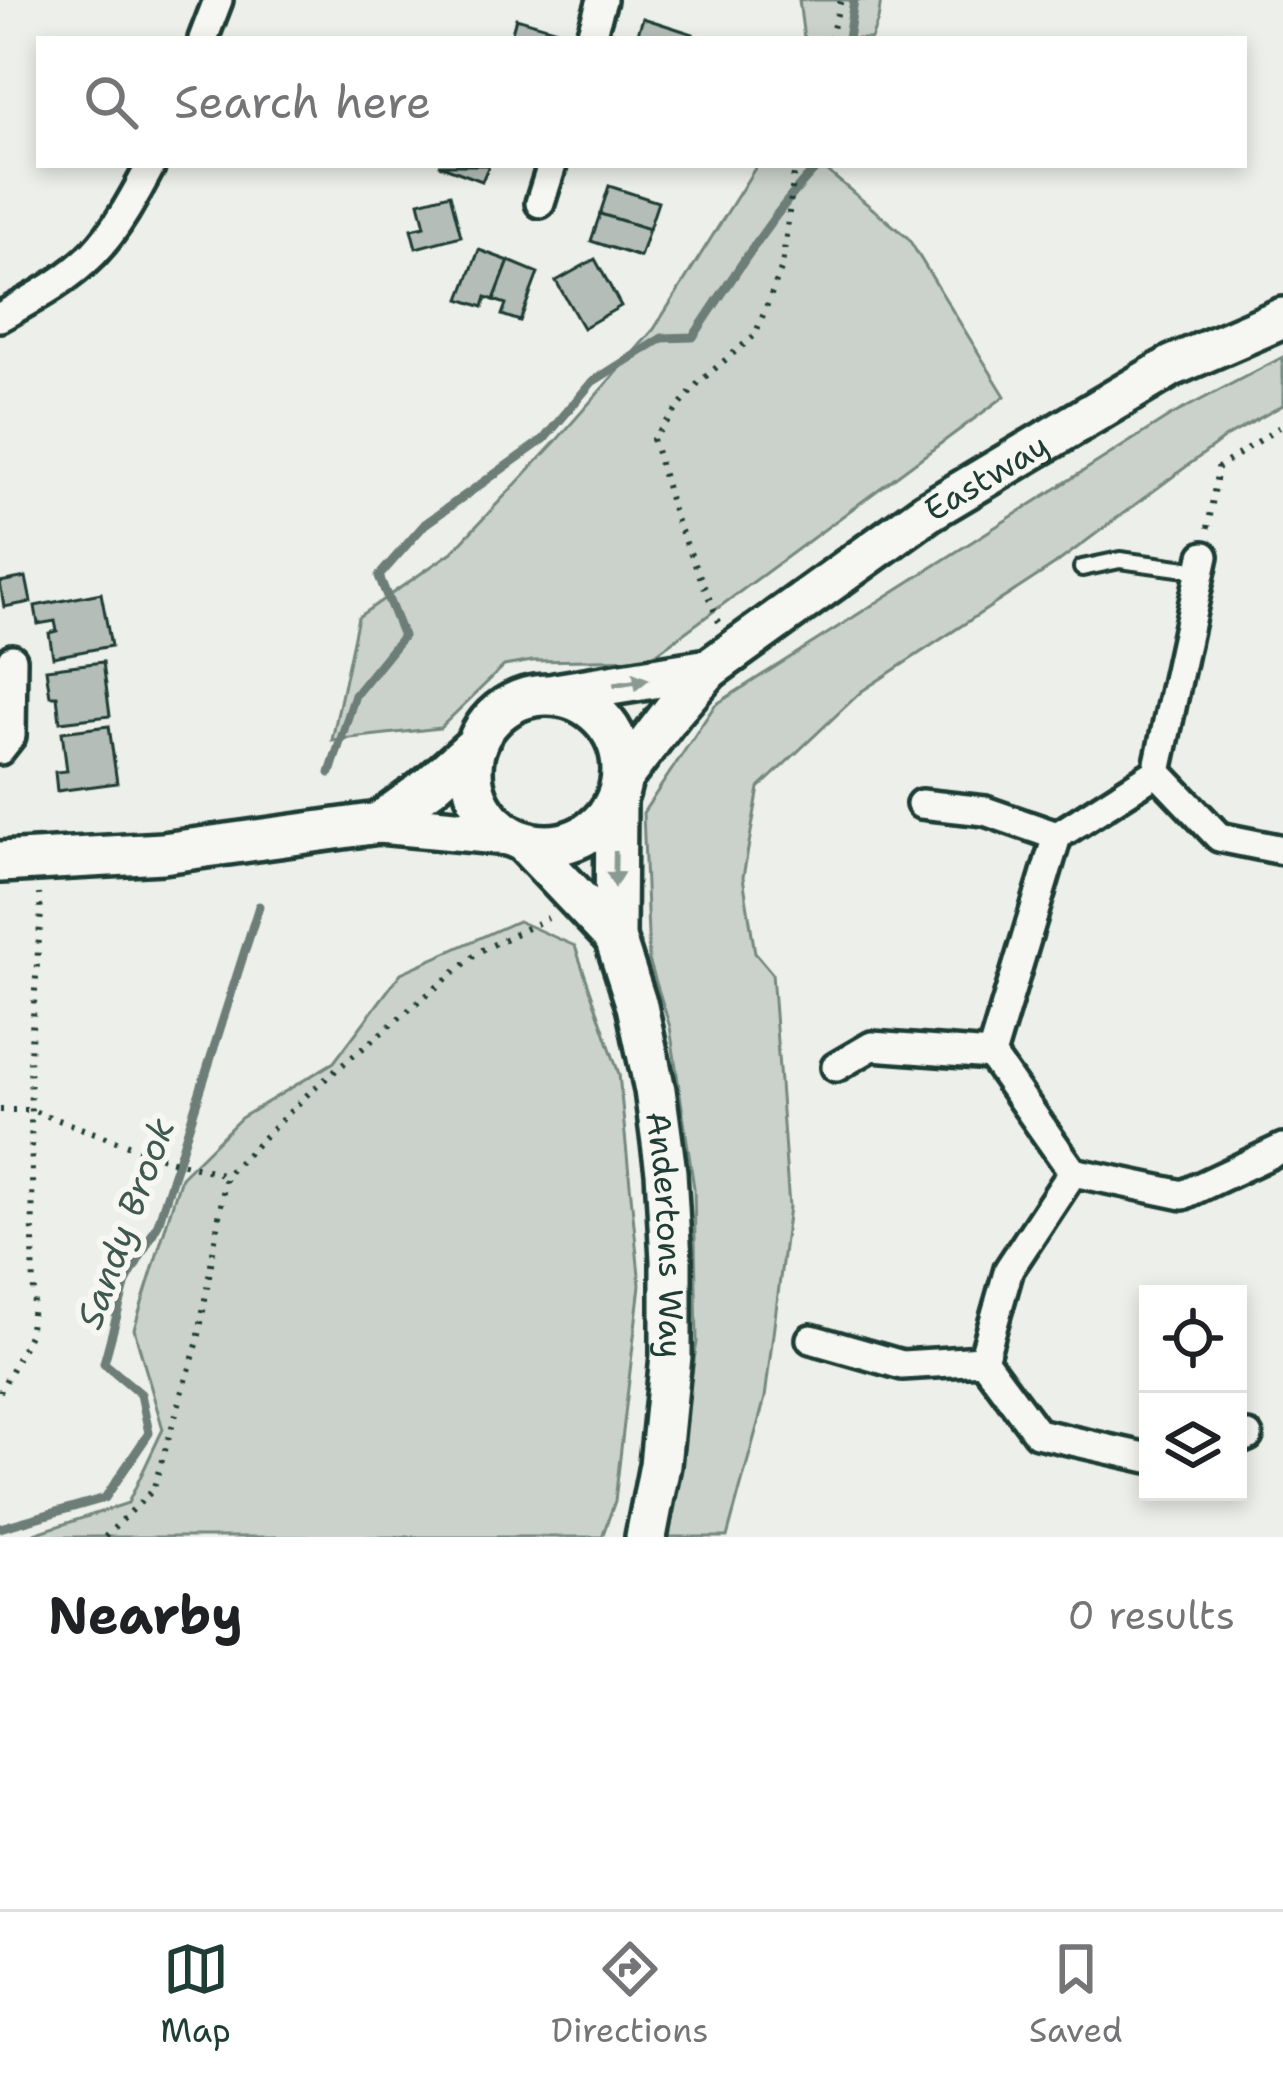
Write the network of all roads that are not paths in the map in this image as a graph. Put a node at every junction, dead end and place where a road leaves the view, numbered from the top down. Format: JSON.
{"nodes":[{"id":1,"x":218,"y":0,"type":"edge"},
{"id":2,"x":602,"y":0,"type":"edge"},
{"id":3,"x":204,"y":36,"type":"edge"},
{"id":4,"x":591,"y":36,"type":"edge"},
{"id":5,"x":149,"y":168,"type":"edge"},
{"id":6,"x":551,"y":168,"type":"edge"},
{"id":7,"x":540,"y":202,"type":"dead end"},
{"id":8,"x":0,"y":317,"type":"edge"},
{"id":9,"x":1283,"y":318,"type":"edge"},
{"id":10,"x":1202,"y":564,"type":"joint"},
{"id":11,"x":1082,"y":568,"type":"dead end"},
{"id":12,"x":12,"y":659,"type":"dead end"},
{"id":13,"x":721,"y":661,"type":"junction"},
{"id":14,"x":552,"y":694,"type":"junction"},
{"id":15,"x":476,"y":746,"type":"junction"},
{"id":16,"x":0,"y":751,"type":"edge"},
{"id":17,"x":1157,"y":772,"type":"junction"},
{"id":18,"x":619,"y":789,"type":"junction"},
{"id":19,"x":920,"y":804,"type":"dead end"},
{"id":20,"x":379,"y":823,"type":"junction"},
{"id":21,"x":1057,"y":836,"type":"junction"},
{"id":22,"x":516,"y":839,"type":"junction"},
{"id":23,"x":1283,"y":850,"type":"edge"},
{"id":24,"x":18,"y":861,"type":"edge"},
{"id":25,"x":615,"y":938,"type":"junction"},
{"id":26,"x":991,"y":1055,"type":"junction"},
{"id":27,"x":836,"y":1066,"type":"dead end"},
{"id":28,"x":1283,"y":1148,"type":"edge"},
{"id":29,"x":1073,"y":1172,"type":"junction"},
{"id":30,"x":811,"y":1339,"type":"dead end"},
{"id":31,"x":983,"y":1360,"type":"junction"},
{"id":32,"x":1139,"y":1456,"type":"edge"},
{"id":33,"x":646,"y":1537,"type":"edge"}],
"edges":[{"from":1,"to":3,"type":"street"},
{"from":2,"to":4,"type":"street"},
{"from":5,"to":8,"type":"street"},
{"from":6,"to":7,"type":"street"},
{"from":9,"to":13,"type":"main road","name":"Eastway"},
{"from":10,"to":11,"type":"lane"},
{"from":10,"to":17,"type":"street"},
{"from":12,"to":16,"type":"street"},
{"from":14,"to":13,"type":"main road","name":"Eastway","one_way":true},
{"from":13,"to":18,"type":"main road","name":"Eastway"},
{"from":14,"to":15,"type":"main road"},
{"from":14,"to":18,"type":"main road"},
{"from":15,"to":20,"type":"main road"},
{"from":15,"to":22,"type":"main road"},
{"from":17,"to":21,"type":"street"},
{"from":17,"to":23,"type":"street"},
{"from":18,"to":22,"type":"main road"},
{"from":18,"to":25,"type":"main road","name":"Andertons Way","one_way":true},
{"from":19,"to":21,"type":"street"},
{"from":20,"to":22,"type":"main road"},
{"from":20,"to":24,"type":"main road"},
{"from":21,"to":26,"type":"street"},
{"from":22,"to":25,"type":"main road","name":"Andertons Way"},
{"from":25,"to":33,"type":"main road","name":"Andertons Way"},
{"from":26,"to":27,"type":"street"},
{"from":26,"to":29,"type":"street"},
{"from":28,"to":29,"type":"street"},
{"from":29,"to":31,"type":"street"},
{"from":30,"to":31,"type":"street"},
{"from":31,"to":32,"type":"street"}]}
